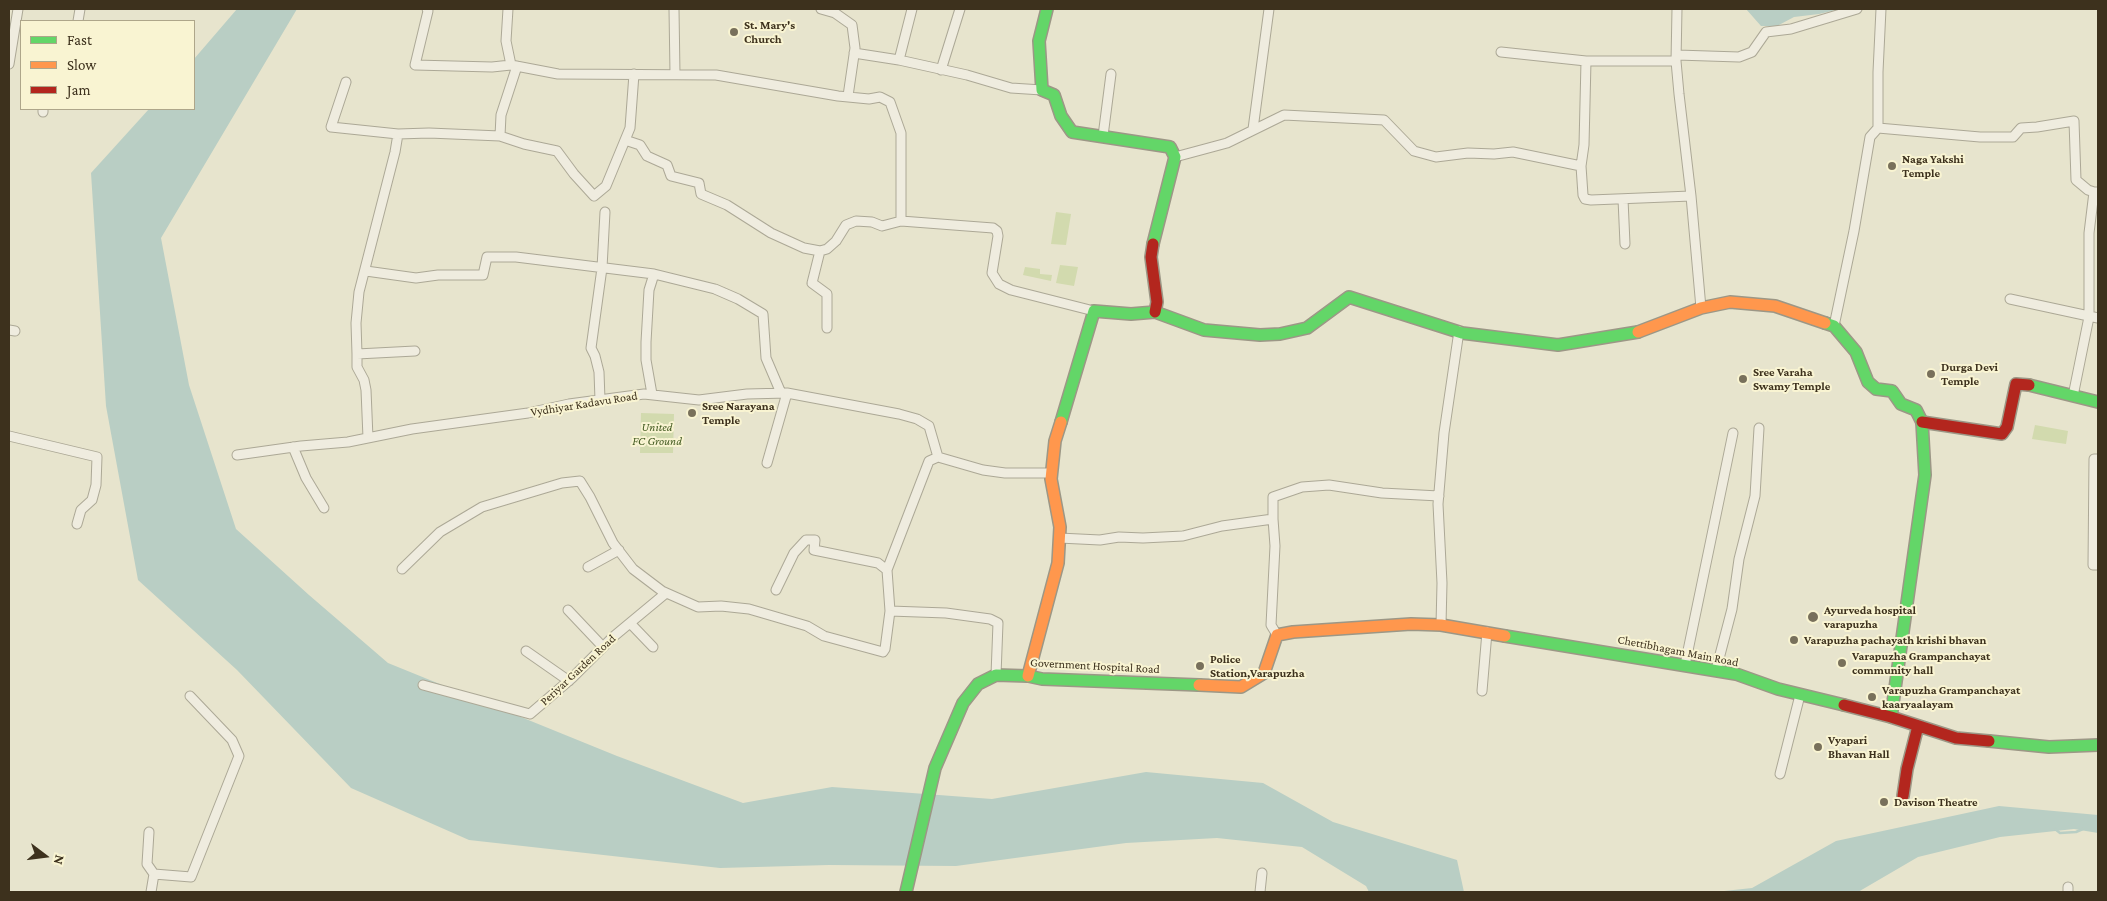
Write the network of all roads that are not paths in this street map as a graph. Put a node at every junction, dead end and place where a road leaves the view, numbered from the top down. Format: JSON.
{"nodes":[{"id":1,"x":18,"y":9,"type":"edge"},
{"id":2,"x":427,"y":9,"type":"edge"},
{"id":3,"x":508,"y":9,"type":"edge"},
{"id":4,"x":674,"y":9,"type":"edge"},
{"id":5,"x":821,"y":9,"type":"edge"},
{"id":6,"x":912,"y":9,"type":"edge"},
{"id":7,"x":960,"y":9,"type":"edge"},
{"id":8,"x":1047,"y":9,"type":"edge"},
{"id":9,"x":1268,"y":9,"type":"edge"},
{"id":10,"x":1677,"y":9,"type":"edge"},
{"id":11,"x":1857,"y":9,"type":"edge"},
{"id":12,"x":1881,"y":9,"type":"edge"},
{"id":13,"x":1501,"y":52,"type":"dead end"},
{"id":14,"x":854,"y":53,"type":"junction"},
{"id":15,"x":1676,"y":58,"type":"junction"},
{"id":16,"x":899,"y":60,"type":"junction"},
{"id":17,"x":1586,"y":61,"type":"junction"},
{"id":18,"x":9,"y":64,"type":"edge"},
{"id":19,"x":514,"y":66,"type":"junction"},
{"id":20,"x":941,"y":70,"type":"junction"},
{"id":21,"x":634,"y":74,"type":"junction"},
{"id":22,"x":675,"y":74,"type":"junction"},
{"id":23,"x":1111,"y":74,"type":"dead end"},
{"id":24,"x":346,"y":82,"type":"dead end"},
{"id":25,"x":1042,"y":90,"type":"junction"},
{"id":26,"x":848,"y":96,"type":"junction"},
{"id":27,"x":1878,"y":128,"type":"junction"},
{"id":28,"x":1253,"y":129,"type":"junction"},
{"id":29,"x":398,"y":134,"type":"junction"},
{"id":30,"x":500,"y":136,"type":"junction"},
{"id":31,"x":1103,"y":136,"type":"junction"},
{"id":32,"x":625,"y":140,"type":"junction"},
{"id":33,"x":1175,"y":157,"type":"junction"},
{"id":34,"x":1581,"y":166,"type":"junction"},
{"id":35,"x":2096,"y":192,"type":"edge"},
{"id":36,"x":1691,"y":196,"type":"junction"},
{"id":37,"x":1623,"y":199,"type":"junction"},
{"id":38,"x":605,"y":212,"type":"dead end"},
{"id":39,"x":901,"y":221,"type":"junction"},
{"id":40,"x":1625,"y":244,"type":"dead end"},
{"id":41,"x":820,"y":251,"type":"junction"},
{"id":42,"x":602,"y":268,"type":"junction"},
{"id":43,"x":366,"y":271,"type":"junction"},
{"id":44,"x":654,"y":274,"type":"junction"},
{"id":45,"x":2010,"y":299,"type":"dead end"},
{"id":46,"x":1701,"y":308,"type":"junction"},
{"id":47,"x":1094,"y":311,"type":"junction"},
{"id":48,"x":1155,"y":312,"type":"junction"},
{"id":49,"x":2094,"y":318,"type":"edge"},
{"id":50,"x":1834,"y":326,"type":"junction"},
{"id":51,"x":827,"y":328,"type":"dead end"},
{"id":52,"x":1459,"y":331,"type":"junction"},
{"id":53,"x":415,"y":351,"type":"dead end"},
{"id":54,"x":357,"y":354,"type":"junction"},
{"id":55,"x":784,"y":393,"type":"junction"},
{"id":56,"x":652,"y":394,"type":"junction"},
{"id":57,"x":2072,"y":396,"type":"junction"},
{"id":58,"x":600,"y":400,"type":"junction"},
{"id":59,"x":2098,"y":402,"type":"edge"},
{"id":60,"x":1922,"y":422,"type":"junction"},
{"id":61,"x":1759,"y":428,"type":"dead end"},
{"id":62,"x":1733,"y":433,"type":"dead end"},
{"id":63,"x":9,"y":436,"type":"edge"},
{"id":64,"x":368,"y":438,"type":"junction"},
{"id":65,"x":293,"y":447,"type":"junction"},
{"id":66,"x":237,"y":455,"type":"dead end"},
{"id":67,"x":938,"y":457,"type":"junction"},
{"id":68,"x":2098,"y":459,"type":"edge"},
{"id":69,"x":767,"y":462,"type":"dead end"},
{"id":70,"x":1052,"y":473,"type":"junction"},
{"id":71,"x":1439,"y":496,"type":"junction"},
{"id":72,"x":324,"y":508,"type":"dead end"},
{"id":73,"x":1273,"y":519,"type":"junction"},
{"id":74,"x":77,"y":524,"type":"dead end"},
{"id":75,"x":1059,"y":538,"type":"junction"},
{"id":76,"x":619,"y":550,"type":"junction"},
{"id":77,"x":2098,"y":565,"type":"edge"},
{"id":78,"x":588,"y":567,"type":"dead end"},
{"id":79,"x":402,"y":569,"type":"dead end"},
{"id":80,"x":887,"y":570,"type":"junction"},
{"id":81,"x":776,"y":590,"type":"dead end"},
{"id":82,"x":666,"y":593,"type":"junction"},
{"id":83,"x":568,"y":610,"type":"dead end"},
{"id":84,"x":890,"y":611,"type":"junction"},
{"id":85,"x":630,"y":623,"type":"junction"},
{"id":86,"x":1441,"y":625,"type":"junction"},
{"id":87,"x":1487,"y":632,"type":"junction"},
{"id":88,"x":1277,"y":635,"type":"junction"},
{"id":89,"x":603,"y":647,"type":"junction"},
{"id":90,"x":653,"y":647,"type":"dead end"},
{"id":91,"x":526,"y":651,"type":"dead end"},
{"id":92,"x":1685,"y":665,"type":"junction"},
{"id":93,"x":1716,"y":670,"type":"junction"},
{"id":94,"x":996,"y":675,"type":"junction"},
{"id":95,"x":1028,"y":676,"type":"junction"},
{"id":96,"x":569,"y":681,"type":"junction"},
{"id":97,"x":423,"y":685,"type":"dead end"},
{"id":98,"x":1482,"y":692,"type":"dead end"},
{"id":99,"x":1800,"y":695,"type":"junction"},
{"id":100,"x":190,"y":696,"type":"dead end"},
{"id":101,"x":1891,"y":717,"type":"junction"},
{"id":102,"x":1918,"y":726,"type":"junction"},
{"id":103,"x":2098,"y":745,"type":"edge"},
{"id":104,"x":1780,"y":774,"type":"dead end"},
{"id":105,"x":1903,"y":796,"type":"dead end"},
{"id":106,"x":149,"y":832,"type":"dead end"},
{"id":107,"x":1262,"y":873,"type":"dead end"},
{"id":108,"x":154,"y":874,"type":"junction"},
{"id":109,"x":151,"y":892,"type":"edge"},
{"id":110,"x":906,"y":892,"type":"edge"},
{"id":111,"x":1260,"y":892,"type":"edge"}],
"edges":[{"from":1,"to":18,"type":"street"},
{"from":2,"to":19,"type":"street"},
{"from":3,"to":19,"type":"street"},
{"from":4,"to":22,"type":"street"},
{"from":5,"to":14,"type":"street"},
{"from":6,"to":16,"type":"street"},
{"from":7,"to":20,"type":"street"},
{"from":8,"to":25,"type":"street"},
{"from":9,"to":28,"type":"street"},
{"from":10,"to":15,"type":"street"},
{"from":11,"to":15,"type":"street"},
{"from":12,"to":27,"type":"street"},
{"from":13,"to":17,"type":"street"},
{"from":14,"to":16,"type":"street"},
{"from":14,"to":26,"type":"street"},
{"from":15,"to":17,"type":"street"},
{"from":15,"to":36,"type":"street"},
{"from":16,"to":20,"type":"street"},
{"from":17,"to":34,"type":"street"},
{"from":19,"to":21,"type":"street"},
{"from":19,"to":30,"type":"street"},
{"from":20,"to":25,"type":"street"},
{"from":21,"to":22,"type":"street"},
{"from":21,"to":32,"type":"street"},
{"from":22,"to":26,"type":"street"},
{"from":23,"to":31,"type":"street"},
{"from":24,"to":29,"type":"street"},
{"from":25,"to":31,"type":"street"},
{"from":26,"to":39,"type":"street"},
{"from":27,"to":35,"type":"street"},
{"from":27,"to":50,"type":"street"},
{"from":28,"to":33,"type":"street"},
{"from":28,"to":34,"type":"street"},
{"from":29,"to":30,"type":"street"},
{"from":29,"to":43,"type":"street"},
{"from":30,"to":32,"type":"street"},
{"from":31,"to":33,"type":"street"},
{"from":32,"to":41,"type":"street"},
{"from":33,"to":48,"type":"street"},
{"from":34,"to":37,"type":"street"},
{"from":35,"to":49,"type":"street"},
{"from":36,"to":37,"type":"street"},
{"from":36,"to":46,"type":"street"},
{"from":37,"to":40,"type":"street"},
{"from":38,"to":42,"type":"street"},
{"from":39,"to":41,"type":"street"},
{"from":39,"to":47,"type":"street"},
{"from":41,"to":51,"type":"street"},
{"from":42,"to":43,"type":"street"},
{"from":42,"to":44,"type":"street"},
{"from":42,"to":58,"type":"street"},
{"from":43,"to":54,"type":"street"},
{"from":44,"to":55,"type":"street"},
{"from":44,"to":56,"type":"street"},
{"from":45,"to":49,"type":"street"},
{"from":46,"to":50,"type":"street"},
{"from":46,"to":52,"type":"street"},
{"from":47,"to":48,"type":"street"},
{"from":47,"to":70,"type":"street"},
{"from":48,"to":52,"type":"street"},
{"from":49,"to":57,"type":"street"},
{"from":50,"to":60,"type":"street"},
{"from":52,"to":71,"type":"street"},
{"from":53,"to":54,"type":"street"},
{"from":54,"to":64,"type":"street"},
{"from":55,"to":56,"type":"street","name":"Vydhiyar Kadavu Road"},
{"from":55,"to":67,"type":"street","name":"Vydhiyar Kadavu Road"},
{"from":55,"to":69,"type":"street"},
{"from":56,"to":58,"type":"street","name":"Vydhiyar Kadavu Road"},
{"from":57,"to":59,"type":"street"},
{"from":57,"to":60,"type":"street"},
{"from":58,"to":64,"type":"street","name":"Vydhiyar Kadavu Road"},
{"from":60,"to":101,"type":"street"},
{"from":61,"to":93,"type":"street"},
{"from":62,"to":92,"type":"street"},
{"from":63,"to":74,"type":"street"},
{"from":64,"to":65,"type":"street","name":"Vydhiyar Kadavu Road"},
{"from":65,"to":66,"type":"street","name":"Vydhiyar Kadavu Road"},
{"from":65,"to":72,"type":"street"},
{"from":67,"to":70,"type":"street"},
{"from":67,"to":80,"type":"street"},
{"from":68,"to":77,"type":"street"},
{"from":70,"to":75,"type":"street"},
{"from":71,"to":73,"type":"street"},
{"from":71,"to":86,"type":"street"},
{"from":73,"to":75,"type":"street"},
{"from":73,"to":88,"type":"street"},
{"from":75,"to":95,"type":"street"},
{"from":76,"to":78,"type":"street"},
{"from":76,"to":79,"type":"street"},
{"from":76,"to":82,"type":"street"},
{"from":80,"to":81,"type":"street"},
{"from":80,"to":84,"type":"street"},
{"from":82,"to":84,"type":"street"},
{"from":82,"to":85,"type":"street","name":"Periyar Garden Road"},
{"from":83,"to":89,"type":"street"},
{"from":84,"to":94,"type":"street"},
{"from":85,"to":89,"type":"street","name":"Periyar Garden Road"},
{"from":85,"to":90,"type":"street"},
{"from":86,"to":87,"type":"street","name":"Chettibhagam Main Road"},
{"from":86,"to":88,"type":"street","name":"Chettibhagam Main Road"},
{"from":87,"to":92,"type":"street","name":"Chettibhagam Main Road"},
{"from":87,"to":98,"type":"street"},
{"from":88,"to":95,"type":"street","name":"Government Hospital Road"},
{"from":89,"to":96,"type":"street","name":"Periyar Garden Road"},
{"from":91,"to":96,"type":"street"},
{"from":92,"to":93,"type":"street","name":"Chettibhagam Main Road"},
{"from":93,"to":99,"type":"street","name":"Chettibhagam Main Road"},
{"from":94,"to":95,"type":"street","name":"Government Hospital Road"},
{"from":94,"to":110,"type":"street"},
{"from":96,"to":97,"type":"street","name":"Periyar Garden Road"},
{"from":99,"to":101,"type":"street","name":"Chettibhagam Main Road"},
{"from":99,"to":104,"type":"street"},
{"from":100,"to":108,"type":"street"},
{"from":101,"to":102,"type":"street","name":"Chettibhagam Main Road"},
{"from":102,"to":103,"type":"street","name":"Chettibhagam Main Road"},
{"from":102,"to":105,"type":"street"},
{"from":106,"to":108,"type":"street"},
{"from":107,"to":111,"type":"street"},
{"from":108,"to":109,"type":"street"}]}
